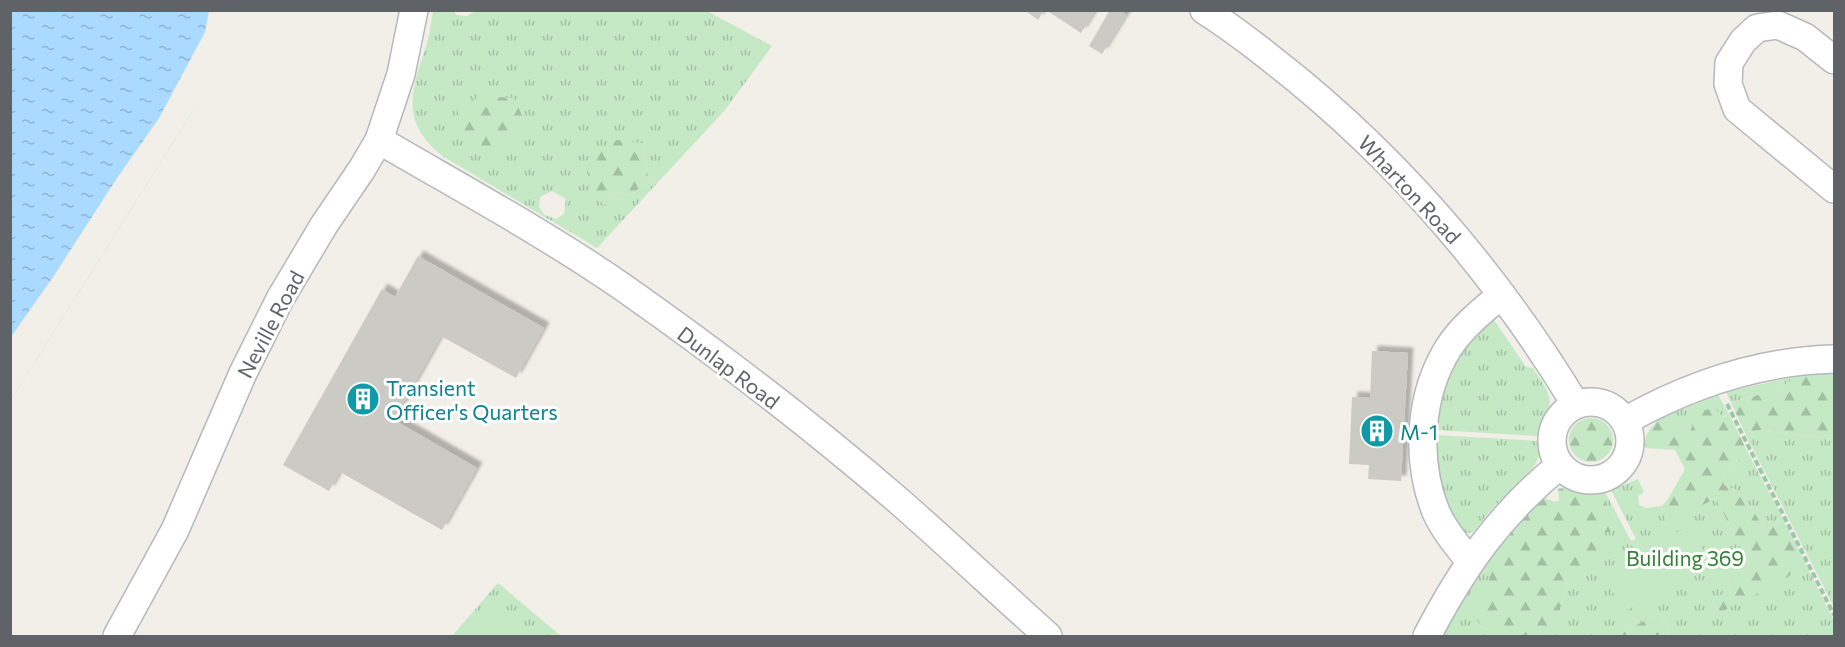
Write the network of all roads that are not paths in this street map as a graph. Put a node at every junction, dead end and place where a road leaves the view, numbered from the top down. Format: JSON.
{"nodes":[{"id":1,"x":414,"y":10,"type":"edge"},
{"id":2,"x":1204,"y":10,"type":"edge"},
{"id":3,"x":1776,"y":20,"type":"edge"},
{"id":4,"x":1834,"y":60,"type":"edge"},
{"id":5,"x":379,"y":140,"type":"junction"},
{"id":6,"x":1834,"y":189,"type":"edge"},
{"id":7,"x":1501,"y":295,"type":"junction"},
{"id":8,"x":1834,"y":359,"type":"edge"},
{"id":9,"x":1576,"y":405,"type":"junction"},
{"id":10,"x":1625,"y":420,"type":"junction"},
{"id":11,"x":1560,"y":465,"type":"junction"},
{"id":12,"x":1470,"y":561,"type":"junction"},
{"id":13,"x":117,"y":636,"type":"edge"},
{"id":14,"x":1048,"y":636,"type":"edge"},
{"id":15,"x":1427,"y":636,"type":"edge"}],
"edges":[{"from":1,"to":5,"type":"street","name":"Neville Road"},
{"from":2,"to":7,"type":"street","name":"Wharton Road"},
{"from":3,"to":4,"type":"street"},
{"from":3,"to":6,"type":"street"},
{"from":5,"to":13,"type":"street","name":"Neville Road"},
{"from":5,"to":14,"type":"street","name":"Dunlap Road"},
{"from":7,"to":9,"type":"street","name":"Wharton Road"},
{"from":7,"to":12,"type":"street"},
{"from":8,"to":10,"type":"street"},
{"from":9,"to":10,"type":"street"},
{"from":9,"to":11,"type":"street"},
{"from":10,"to":11,"type":"street"},
{"from":11,"to":12,"type":"street"},
{"from":12,"to":15,"type":"street"}]}
